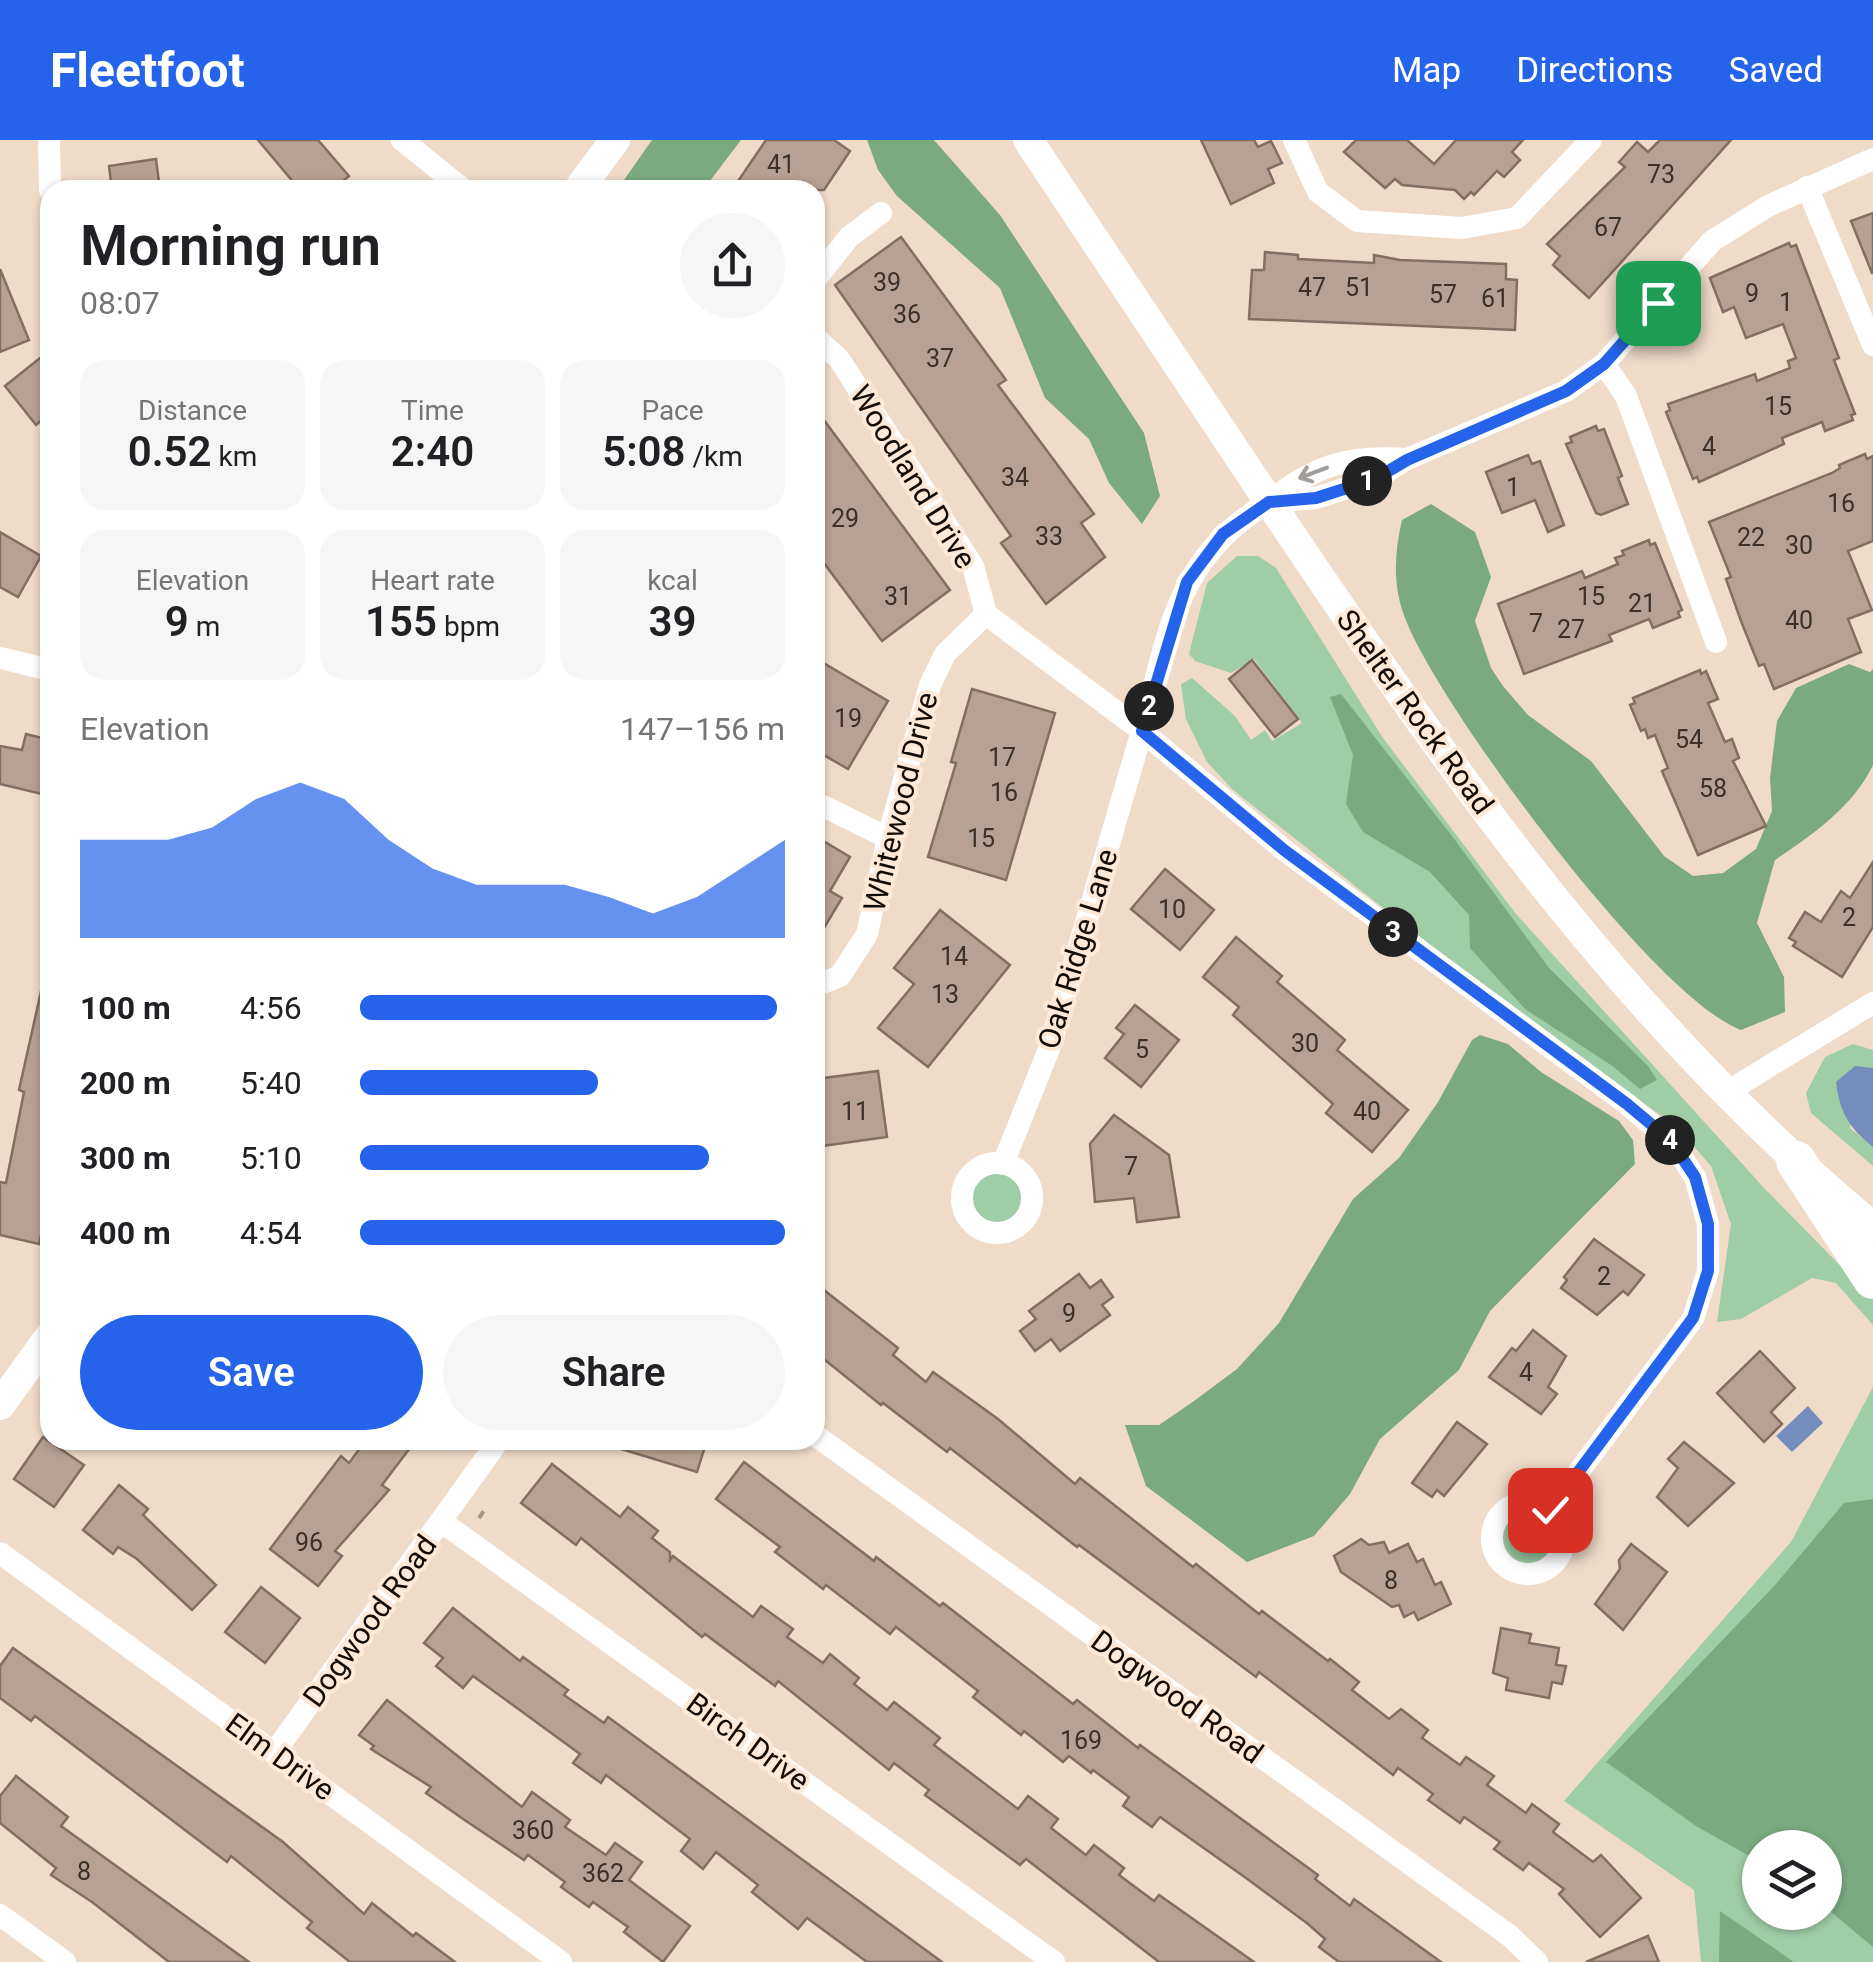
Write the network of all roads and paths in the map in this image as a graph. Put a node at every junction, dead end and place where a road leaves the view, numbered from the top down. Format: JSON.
{"nodes":[{"id":1,"x":49,"y":140,"type":"edge"},
{"id":2,"x":402,"y":140,"type":"edge"},
{"id":3,"x":614,"y":140,"type":"edge"},
{"id":4,"x":1028,"y":140,"type":"edge"},
{"id":5,"x":1294,"y":140,"type":"edge"},
{"id":6,"x":1591,"y":140,"type":"edge"},
{"id":7,"x":1873,"y":159,"type":"edge"},
{"id":8,"x":50,"y":180,"type":"edge"},
{"id":9,"x":452,"y":180,"type":"edge"},
{"id":10,"x":585,"y":180,"type":"edge"},
{"id":11,"x":1806,"y":187,"type":"junction"},
{"id":12,"x":882,"y":213,"type":"dead end"},
{"id":13,"x":825,"y":267,"type":"edge"},
{"id":14,"x":1873,"y":345,"type":"edge"},
{"id":15,"x":825,"y":346,"type":"edge"},
{"id":16,"x":1604,"y":364,"type":"junction"},
{"id":17,"x":1269,"y":502,"type":"junction"},
{"id":18,"x":986,"y":614,"type":"junction"},
{"id":19,"x":1716,"y":642,"type":"dead end"},
{"id":20,"x":0,"y":658,"type":"edge"},
{"id":21,"x":40,"y":668,"type":"edge"},
{"id":22,"x":1142,"y":731,"type":"junction"},
{"id":23,"x":825,"y":807,"type":"edge"},
{"id":24,"x":888,"y":838,"type":"junction"},
{"id":25,"x":825,"y":982,"type":"edge"},
{"id":26,"x":1873,"y":1002,"type":"edge"},
{"id":27,"x":1726,"y":1092,"type":"junction"},
{"id":28,"x":1796,"y":1162,"type":"junction"},
{"id":29,"x":1002,"y":1164,"type":"dead end"},
{"id":30,"x":1873,"y":1227,"type":"edge"},
{"id":31,"x":1873,"y":1279,"type":"edge"},
{"id":32,"x":40,"y":1350,"type":"edge"},
{"id":33,"x":0,"y":1405,"type":"edge"},
{"id":34,"x":825,"y":1442,"type":"edge"},
{"id":35,"x":493,"y":1450,"type":"edge"},
{"id":36,"x":487,"y":1506,"type":"dead end"},
{"id":37,"x":1550,"y":1510,"type":"dead end"},
{"id":38,"x":479,"y":1518,"type":"dead end"},
{"id":39,"x":442,"y":1522,"type":"junction"},
{"id":40,"x":0,"y":1553,"type":"edge"},
{"id":41,"x":274,"y":1753,"type":"junction"},
{"id":42,"x":0,"y":1915,"type":"edge"},
{"id":43,"x":65,"y":1962,"type":"edge"},
{"id":44,"x":561,"y":1962,"type":"edge"},
{"id":45,"x":1054,"y":1962,"type":"edge"},
{"id":46,"x":1538,"y":1962,"type":"edge"}],
"edges":[{"from":1,"to":8,"type":"street"},
{"from":2,"to":9,"type":"street"},
{"from":3,"to":10,"type":"main road"},
{"from":4,"to":17,"type":"main road","name":"Shelter Rock Road"},
{"from":5,"to":6,"type":"street"},
{"from":7,"to":11,"type":"street"},
{"from":11,"to":14,"type":"street"},
{"from":11,"to":16,"type":"street"},
{"from":12,"to":13,"type":"street"},
{"from":15,"to":18,"type":"street","name":"Woodland Drive"},
{"from":16,"to":17,"type":"street","name":"Oak Ridge Lane"},
{"from":16,"to":19,"type":"street"},
{"from":17,"to":22,"type":"street","name":"Oak Ridge Lane"},
{"from":17,"to":27,"type":"main road","name":"Shelter Rock Road"},
{"from":18,"to":22,"type":"street"},
{"from":18,"to":24,"type":"street","name":"Whitewood Drive"},
{"from":20,"to":21,"type":"street"},
{"from":22,"to":29,"type":"street","name":"Oak Ridge Lane"},
{"from":22,"to":37,"type":"street"},
{"from":23,"to":24,"type":"street"},
{"from":24,"to":25,"type":"street","name":"Whitewood Drive"},
{"from":26,"to":27,"type":"street"},
{"from":27,"to":28,"type":"main road","name":"Shelter Rock Road"},
{"from":28,"to":30,"type":"main road","name":"Shelter Rock Road"},
{"from":28,"to":31,"type":"highway"},
{"from":32,"to":33,"type":"main road"},
{"from":34,"to":46,"type":"street","name":"Dogwood Road"},
{"from":35,"to":39,"type":"street","name":"Dogwood Road"},
{"from":36,"to":38,"type":"path"},
{"from":39,"to":41,"type":"street","name":"Dogwood Road"},
{"from":39,"to":45,"type":"street","name":"Birch Drive"},
{"from":40,"to":41,"type":"street","name":"Elm Drive"},
{"from":41,"to":44,"type":"street","name":"Elm Drive"},
{"from":42,"to":43,"type":"street"}]}
